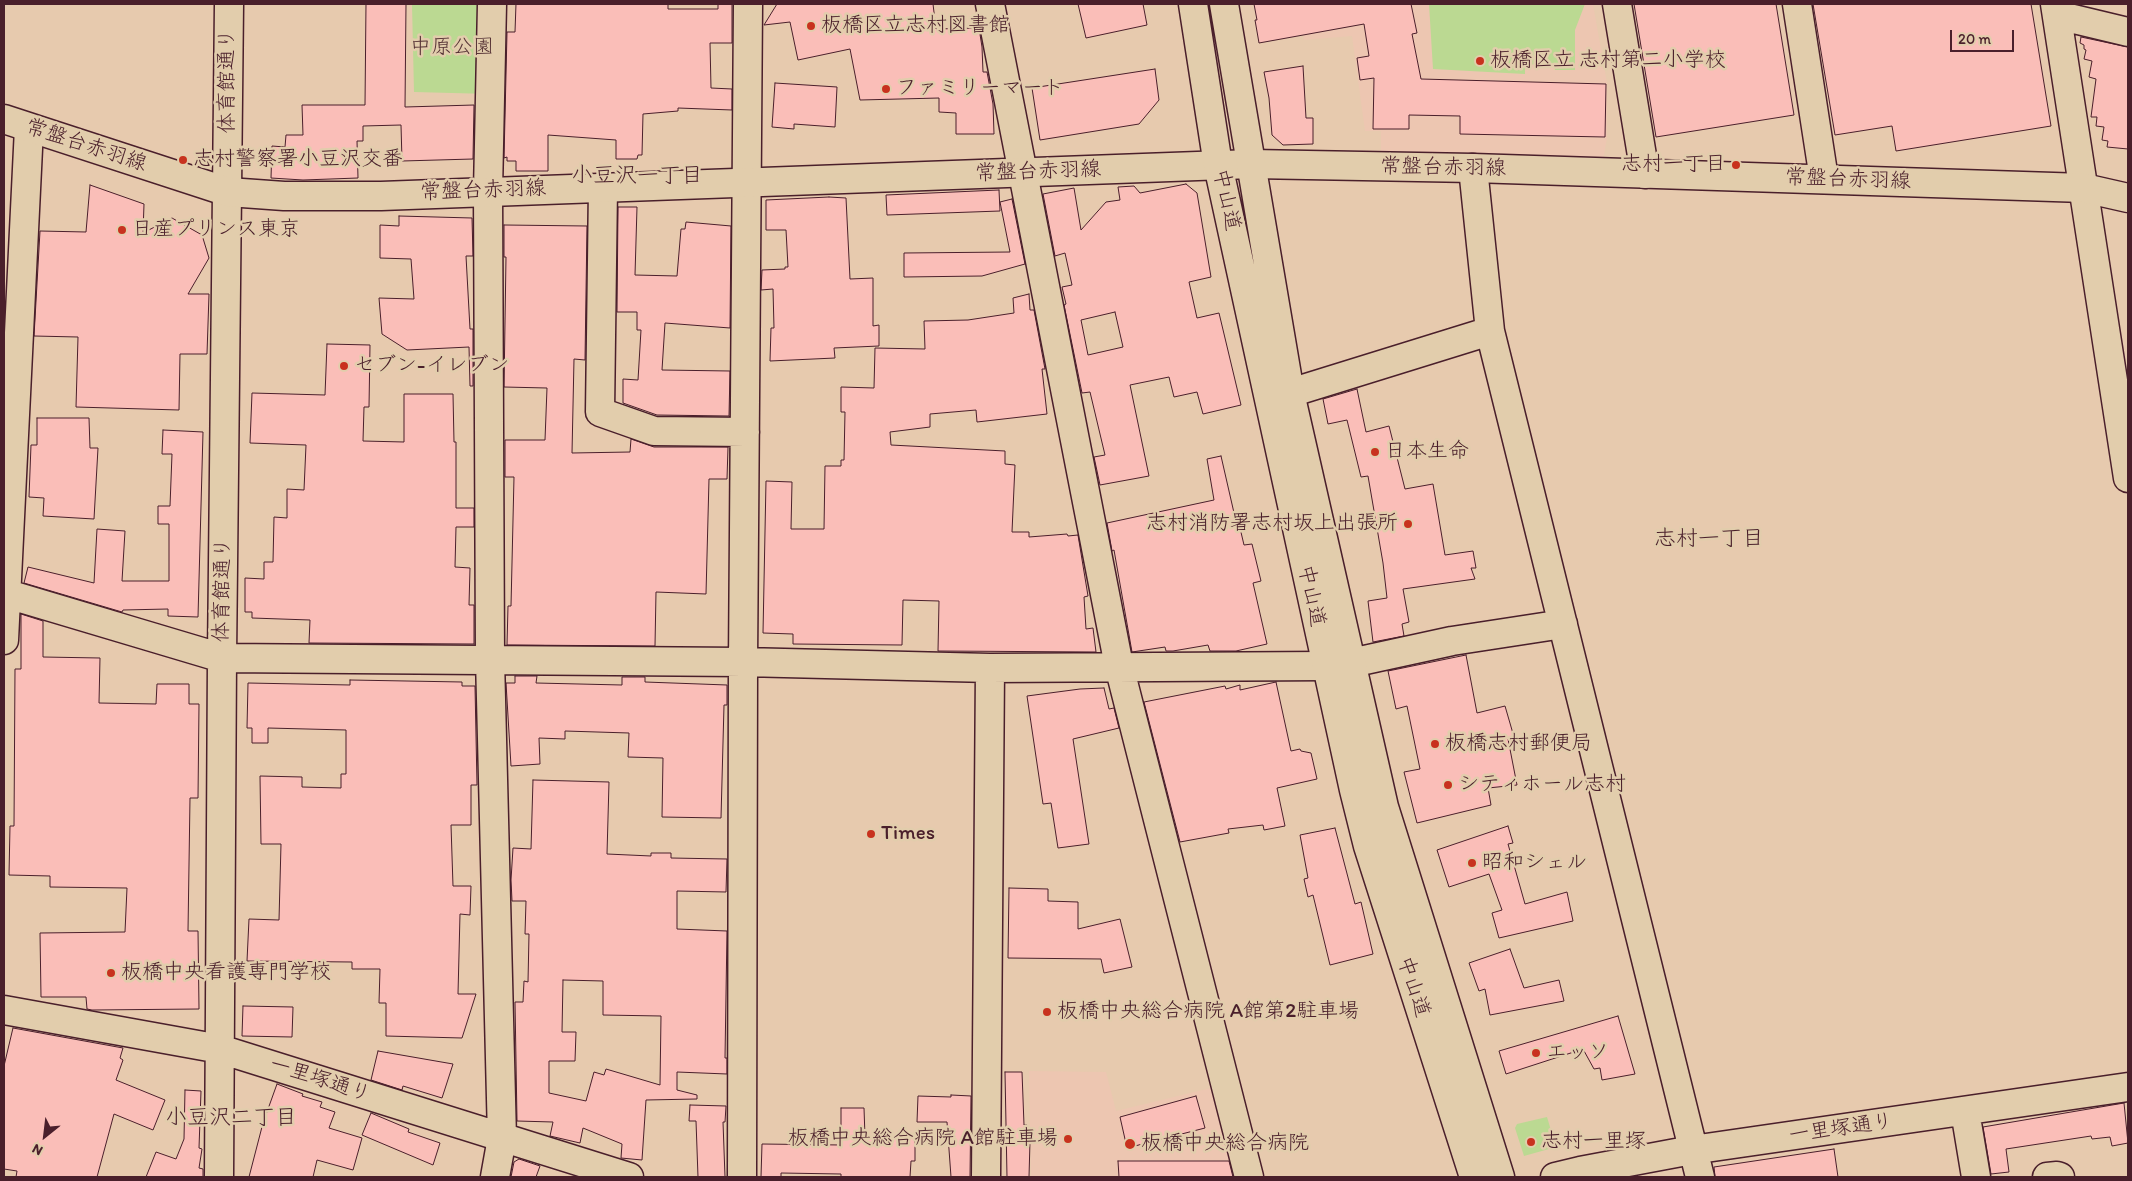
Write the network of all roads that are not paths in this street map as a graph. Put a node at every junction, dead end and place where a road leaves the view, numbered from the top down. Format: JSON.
{"nodes":[{"id":1,"x":229,"y":4,"type":"edge"},
{"id":2,"x":492,"y":4,"type":"edge"},
{"id":3,"x":748,"y":4,"type":"edge"},
{"id":4,"x":990,"y":4,"type":"edge"},
{"id":5,"x":1193,"y":4,"type":"edge"},
{"id":6,"x":1224,"y":4,"type":"edge"},
{"id":7,"x":1617,"y":4,"type":"edge"},
{"id":8,"x":1797,"y":4,"type":"edge"},
{"id":9,"x":2056,"y":9,"type":"edge"},
{"id":10,"x":2128,"y":32,"type":"edge"},
{"id":11,"x":4,"y":119,"type":"edge"},
{"id":12,"x":30,"y":128,"type":"junction"},
{"id":13,"x":1252,"y":164,"type":"junction"},
{"id":14,"x":1218,"y":165,"type":"junction"},
{"id":15,"x":1473,"y":168,"type":"junction"},
{"id":16,"x":1023,"y":172,"type":"junction"},
{"id":17,"x":1645,"y":174,"type":"junction"},
{"id":18,"x":1824,"y":179,"type":"junction"},
{"id":19,"x":747,"y":181,"type":"junction"},
{"id":20,"x":603,"y":187,"type":"junction"},
{"id":21,"x":2084,"y":188,"type":"junction"},
{"id":22,"x":488,"y":191,"type":"junction"},
{"id":23,"x":228,"y":192,"type":"junction"},
{"id":24,"x":2128,"y":198,"type":"edge"},
{"id":25,"x":1490,"y":331,"type":"junction"},
{"id":26,"x":1290,"y":394,"type":"junction"},
{"id":27,"x":745,"y":432,"type":"junction"},
{"id":28,"x":2128,"y":478,"type":"edge"},
{"id":29,"x":4,"y":593,"type":"edge"},
{"id":30,"x":1563,"y":624,"type":"junction"},
{"id":31,"x":4,"y":640,"type":"edge"},
{"id":32,"x":222,"y":658,"type":"junction"},
{"id":33,"x":490,"y":659,"type":"junction"},
{"id":34,"x":743,"y":662,"type":"junction"},
{"id":35,"x":1339,"y":664,"type":"junction"},
{"id":36,"x":1119,"y":666,"type":"junction"},
{"id":37,"x":990,"y":668,"type":"junction"},
{"id":38,"x":4,"y":1010,"type":"edge"},
{"id":39,"x":220,"y":1049,"type":"junction"},
{"id":40,"x":2128,"y":1087,"type":"edge"},
{"id":41,"x":1965,"y":1111,"type":"junction"},
{"id":42,"x":502,"y":1138,"type":"junction"},
{"id":43,"x":1692,"y":1150,"type":"junction"},
{"id":44,"x":219,"y":1177,"type":"edge"},
{"id":45,"x":495,"y":1177,"type":"edge"},
{"id":46,"x":629,"y":1177,"type":"edge"},
{"id":47,"x":742,"y":1177,"type":"edge"},
{"id":48,"x":986,"y":1177,"type":"edge"},
{"id":49,"x":1249,"y":1177,"type":"edge"},
{"id":50,"x":1474,"y":1177,"type":"edge"},
{"id":51,"x":1500,"y":1177,"type":"edge"},
{"id":52,"x":1555,"y":1177,"type":"edge"},
{"id":53,"x":1700,"y":1177,"type":"edge"},
{"id":54,"x":1976,"y":1177,"type":"edge"},
{"id":55,"x":2047,"y":1177,"type":"edge"},
{"id":56,"x":2060,"y":1177,"type":"edge"}],
"edges":[{"from":1,"to":23,"type":"main road","name":"体育館通り"},
{"from":2,"to":22,"type":"main road"},
{"from":3,"to":19,"type":"main road"},
{"from":4,"to":16,"type":"main road"},
{"from":5,"to":14,"type":"main road","name":"中山道"},
{"from":6,"to":13,"type":"main road","name":"中山道"},
{"from":7,"to":17,"type":"main road"},
{"from":8,"to":18,"type":"main road"},
{"from":9,"to":10,"type":"main road"},
{"from":9,"to":21,"type":"main road"},
{"from":11,"to":12,"type":"main road","name":"常盤台赤羽線"},
{"from":12,"to":23,"type":"main road","name":"常盤台赤羽線"},
{"from":12,"to":29,"type":"main road"},
{"from":13,"to":14,"type":"main road","name":"常盤台赤羽線"},
{"from":13,"to":15,"type":"main road","name":"常盤台赤羽線"},
{"from":13,"to":26,"type":"main road","name":"中山道"},
{"from":14,"to":16,"type":"main road","name":"常盤台赤羽線"},
{"from":14,"to":35,"type":"main road","name":"中山道"},
{"from":15,"to":17,"type":"main road","name":"常盤台赤羽線"},
{"from":15,"to":25,"type":"main road"},
{"from":16,"to":19,"type":"main road","name":"常盤台赤羽線"},
{"from":16,"to":36,"type":"main road"},
{"from":17,"to":18,"type":"main road","name":"常盤台赤羽線"},
{"from":18,"to":21,"type":"main road","name":"常盤台赤羽線"},
{"from":19,"to":20,"type":"main road","name":"常盤台赤羽線"},
{"from":19,"to":27,"type":"main road"},
{"from":20,"to":22,"type":"main road","name":"常盤台赤羽線"},
{"from":20,"to":27,"type":"main road"},
{"from":21,"to":24,"type":"main road","name":"常盤台赤羽線"},
{"from":21,"to":28,"type":"main road"},
{"from":22,"to":23,"type":"main road","name":"常盤台赤羽線"},
{"from":22,"to":33,"type":"main road"},
{"from":23,"to":32,"type":"main road","name":"体育館通り"},
{"from":25,"to":26,"type":"main road"},
{"from":25,"to":30,"type":"main road"},
{"from":26,"to":35,"type":"main road","name":"中山道"},
{"from":27,"to":34,"type":"main road"},
{"from":29,"to":31,"type":"main road"},
{"from":29,"to":32,"type":"main road"},
{"from":30,"to":35,"type":"main road"},
{"from":30,"to":43,"type":"main road"},
{"from":32,"to":33,"type":"main road"},
{"from":32,"to":39,"type":"main road","name":"体育館通り"},
{"from":33,"to":34,"type":"main road"},
{"from":33,"to":42,"type":"main road"},
{"from":34,"to":37,"type":"main road"},
{"from":34,"to":47,"type":"main road"},
{"from":35,"to":36,"type":"main road"},
{"from":35,"to":50,"type":"main road","name":"中山道"},
{"from":35,"to":51,"type":"main road","name":"中山道"},
{"from":36,"to":37,"type":"main road"},
{"from":36,"to":49,"type":"main road"},
{"from":37,"to":48,"type":"main road"},
{"from":38,"to":39,"type":"main road","name":"一里塚通り"},
{"from":39,"to":42,"type":"main road","name":"一里塚通り"},
{"from":39,"to":44,"type":"main road","name":"体育館通り"},
{"from":40,"to":41,"type":"main road","name":"一里塚通り"},
{"from":41,"to":43,"type":"main road","name":"一里塚通り"},
{"from":41,"to":54,"type":"main road"},
{"from":42,"to":45,"type":"main road"},
{"from":42,"to":46,"type":"main road","name":"一里塚通り"},
{"from":43,"to":52,"type":"main road","name":"一里塚通り"},
{"from":43,"to":53,"type":"main road"},
{"from":55,"to":56,"type":"main road"}]}
